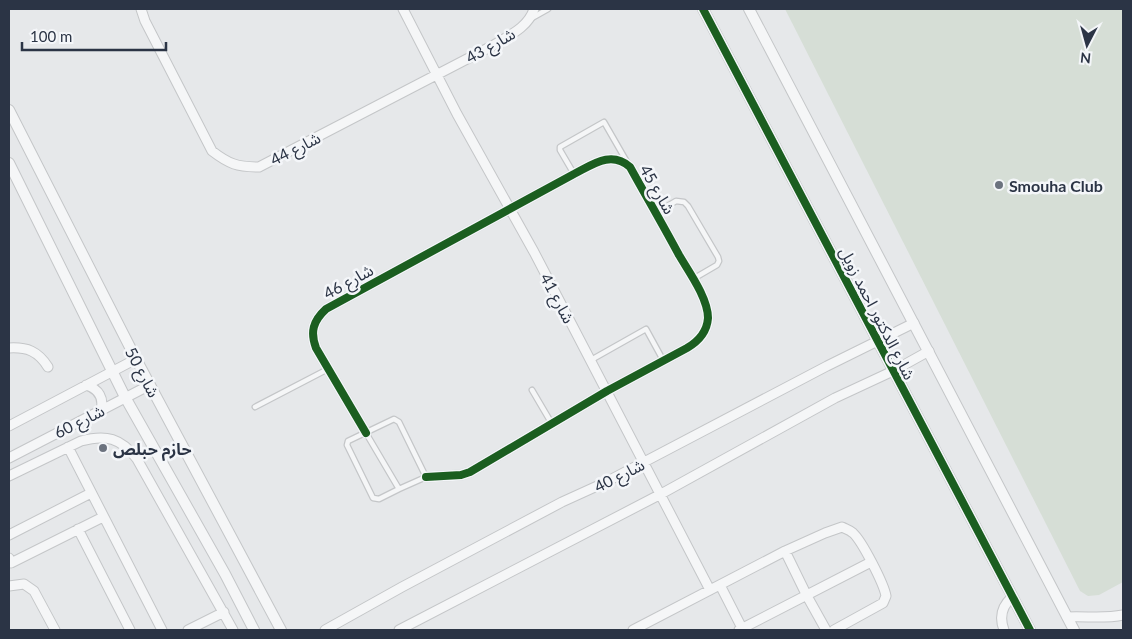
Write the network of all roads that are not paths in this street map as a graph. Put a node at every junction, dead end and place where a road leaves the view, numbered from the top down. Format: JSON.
{"nodes":[{"id":1,"x":141,"y":9,"type":"edge"},
{"id":2,"x":403,"y":9,"type":"edge"},
{"id":3,"x":534,"y":9,"type":"edge"},
{"id":4,"x":548,"y":9,"type":"edge"},
{"id":5,"x":703,"y":9,"type":"edge"},
{"id":6,"x":749,"y":9,"type":"edge"},
{"id":7,"x":528,"y":21,"type":"junction"},
{"id":8,"x":437,"y":74,"type":"junction"},
{"id":9,"x":9,"y":110,"type":"edge"},
{"id":10,"x":9,"y":163,"type":"edge"},
{"id":11,"x":630,"y":167,"type":"junction"},
{"id":12,"x":574,"y":174,"type":"junction"},
{"id":13,"x":510,"y":210,"type":"junction"},
{"id":14,"x":656,"y":213,"type":"junction"},
{"id":15,"x":693,"y":279,"type":"junction"},
{"id":16,"x":914,"y":323,"type":"junction"},
{"id":17,"x":878,"y":342,"type":"junction"},
{"id":18,"x":9,"y":348,"type":"edge"},
{"id":19,"x":929,"y":351,"type":"junction"},
{"id":20,"x":136,"y":359,"type":"junction"},
{"id":21,"x":591,"y":360,"type":"junction"},
{"id":22,"x":663,"y":361,"type":"junction"},
{"id":23,"x":48,"y":367,"type":"dead end"},
{"id":24,"x":328,"y":369,"type":"junction"},
{"id":25,"x":113,"y":371,"type":"junction"},
{"id":26,"x":892,"y":371,"type":"junction"},
{"id":27,"x":86,"y":385,"type":"junction"},
{"id":28,"x":150,"y":385,"type":"junction"},
{"id":29,"x":532,"y":390,"type":"dead end"},
{"id":30,"x":607,"y":391,"type":"junction"},
{"id":31,"x":125,"y":397,"type":"junction"},
{"id":32,"x":255,"y":407,"type":"dead end"},
{"id":33,"x":101,"y":410,"type":"junction"},
{"id":34,"x":552,"y":424,"type":"junction"},
{"id":35,"x":9,"y":426,"type":"edge"},
{"id":36,"x":366,"y":433,"type":"junction"},
{"id":37,"x":68,"y":448,"type":"junction"},
{"id":38,"x":9,"y":458,"type":"edge"},
{"id":39,"x":645,"y":462,"type":"junction"},
{"id":40,"x":9,"y":476,"type":"edge"},
{"id":41,"x":426,"y":477,"type":"junction"},
{"id":42,"x":399,"y":489,"type":"junction"},
{"id":43,"x":91,"y":493,"type":"junction"},
{"id":44,"x":661,"y":494,"type":"junction"},
{"id":45,"x":104,"y":517,"type":"junction"},
{"id":46,"x":78,"y":529,"type":"junction"},
{"id":47,"x":9,"y":535,"type":"edge"},
{"id":48,"x":785,"y":550,"type":"junction"},
{"id":49,"x":9,"y":558,"type":"edge"},
{"id":50,"x":871,"y":562,"type":"junction"},
{"id":51,"x":10,"y":584,"type":"edge"},
{"id":52,"x":720,"y":585,"type":"junction"},
{"id":53,"x":710,"y":590,"type":"junction"},
{"id":54,"x":807,"y":596,"type":"junction"},
{"id":55,"x":1012,"y":596,"type":"junction"},
{"id":56,"x":224,"y":612,"type":"junction"},
{"id":57,"x":1123,"y":615,"type":"edge"},
{"id":58,"x":1067,"y":617,"type":"junction"},
{"id":59,"x":55,"y":630,"type":"edge"},
{"id":60,"x":130,"y":630,"type":"edge"},
{"id":61,"x":162,"y":630,"type":"edge"},
{"id":62,"x":188,"y":630,"type":"edge"},
{"id":63,"x":233,"y":630,"type":"edge"},
{"id":64,"x":254,"y":630,"type":"edge"},
{"id":65,"x":281,"y":630,"type":"edge"},
{"id":66,"x":325,"y":630,"type":"edge"},
{"id":67,"x":399,"y":630,"type":"edge"},
{"id":68,"x":633,"y":630,"type":"edge"},
{"id":69,"x":741,"y":630,"type":"edge"},
{"id":70,"x":826,"y":630,"type":"edge"},
{"id":71,"x":834,"y":630,"type":"edge"},
{"id":72,"x":1004,"y":630,"type":"edge"},
{"id":73,"x":1030,"y":630,"type":"edge"},
{"id":74,"x":1074,"y":630,"type":"edge"}],
"edges":[{"from":1,"to":8,"type":"street","name":"شارع 44"},
{"from":2,"to":8,"type":"street","name":"شارع 41"},
{"from":3,"to":7,"type":"street","name":"شارع 43"},
{"from":4,"to":7,"type":"lane"},
{"from":5,"to":17,"type":"street","name":"شارع الدكتور احمد زويل"},
{"from":6,"to":16,"type":"street","name":"شارع الدكتور احمد زويل"},
{"from":7,"to":8,"type":"street","name":"شارع 43"},
{"from":8,"to":13,"type":"street","name":"شارع 41"},
{"from":9,"to":20,"type":"street","name":"شارع 50"},
{"from":10,"to":25,"type":"street","name":"شارع 50"},
{"from":11,"to":12,"type":"street","name":"شارع 45"},
{"from":11,"to":12,"type":"lane"},
{"from":11,"to":14,"type":"street","name":"شارع 45"},
{"from":12,"to":13,"type":"street","name":"شارع 45"},
{"from":13,"to":21,"type":"street","name":"شارع 41"},
{"from":13,"to":24,"type":"street","name":"شارع 46"},
{"from":14,"to":15,"type":"street","name":"شارع 45"},
{"from":14,"to":15,"type":"lane"},
{"from":15,"to":22,"type":"street","name":"شارع 45"},
{"from":16,"to":17,"type":"street","name":"شارع 40"},
{"from":16,"to":19,"type":"street","name":"شارع الدكتور احمد زويل"},
{"from":17,"to":26,"type":"street","name":"شارع الدكتور احمد زويل"},
{"from":17,"to":39,"type":"street","name":"شارع 40"},
{"from":18,"to":23,"type":"street"},
{"from":19,"to":26,"type":"street"},
{"from":19,"to":58,"type":"street","name":"شارع الدكتور احمد زويل"},
{"from":20,"to":25,"type":"street","name":"شارع 60"},
{"from":20,"to":28,"type":"street","name":"شارع 50"},
{"from":21,"to":22,"type":"lane"},
{"from":21,"to":30,"type":"street","name":"شارع 41"},
{"from":22,"to":30,"type":"street"},
{"from":24,"to":32,"type":"lane"},
{"from":24,"to":36,"type":"street","name":"شارع 46"},
{"from":25,"to":27,"type":"street","name":"شارع 60"},
{"from":25,"to":31,"type":"street","name":"شارع 50"},
{"from":26,"to":44,"type":"street"},
{"from":26,"to":55,"type":"street","name":"شارع الدكتور احمد زويل"},
{"from":27,"to":33,"type":"street"},
{"from":27,"to":35,"type":"street","name":"شارع 60"},
{"from":28,"to":31,"type":"street","name":"شارع 60"},
{"from":28,"to":65,"type":"street","name":"شارع 50"},
{"from":29,"to":34,"type":"lane"},
{"from":30,"to":34,"type":"street"},
{"from":30,"to":39,"type":"street","name":"شارع 41"},
{"from":31,"to":33,"type":"street","name":"شارع 60"},
{"from":31,"to":64,"type":"street","name":"شارع 50"},
{"from":33,"to":38,"type":"street","name":"شارع 60"},
{"from":34,"to":41,"type":"street"},
{"from":36,"to":41,"type":"lane"},
{"from":36,"to":42,"type":"lane"},
{"from":36,"to":42,"type":"lane"},
{"from":37,"to":40,"type":"street"},
{"from":37,"to":43,"type":"street"},
{"from":37,"to":56,"type":"street"},
{"from":39,"to":44,"type":"street","name":"شارع 41"},
{"from":39,"to":66,"type":"street","name":"شارع 40"},
{"from":41,"to":42,"type":"lane"},
{"from":43,"to":45,"type":"street"},
{"from":43,"to":47,"type":"street"},
{"from":44,"to":53,"type":"street","name":"شارع 41"},
{"from":44,"to":67,"type":"street"},
{"from":45,"to":46,"type":"street"},
{"from":45,"to":61,"type":"street"},
{"from":46,"to":49,"type":"street"},
{"from":46,"to":60,"type":"street"},
{"from":48,"to":50,"type":"street"},
{"from":48,"to":52,"type":"street"},
{"from":48,"to":54,"type":"street"},
{"from":50,"to":54,"type":"street"},
{"from":50,"to":71,"type":"street"},
{"from":51,"to":59,"type":"street"},
{"from":52,"to":53,"type":"street"},
{"from":52,"to":69,"type":"street"},
{"from":53,"to":68,"type":"street"},
{"from":54,"to":69,"type":"street"},
{"from":54,"to":70,"type":"street"},
{"from":55,"to":72,"type":"street"},
{"from":55,"to":73,"type":"street","name":"شارع الدكتور احمد زويل"},
{"from":56,"to":62,"type":"street"},
{"from":56,"to":63,"type":"street"},
{"from":57,"to":58,"type":"street"},
{"from":58,"to":74,"type":"street","name":"شارع الدكتور احمد زويل"}]}
